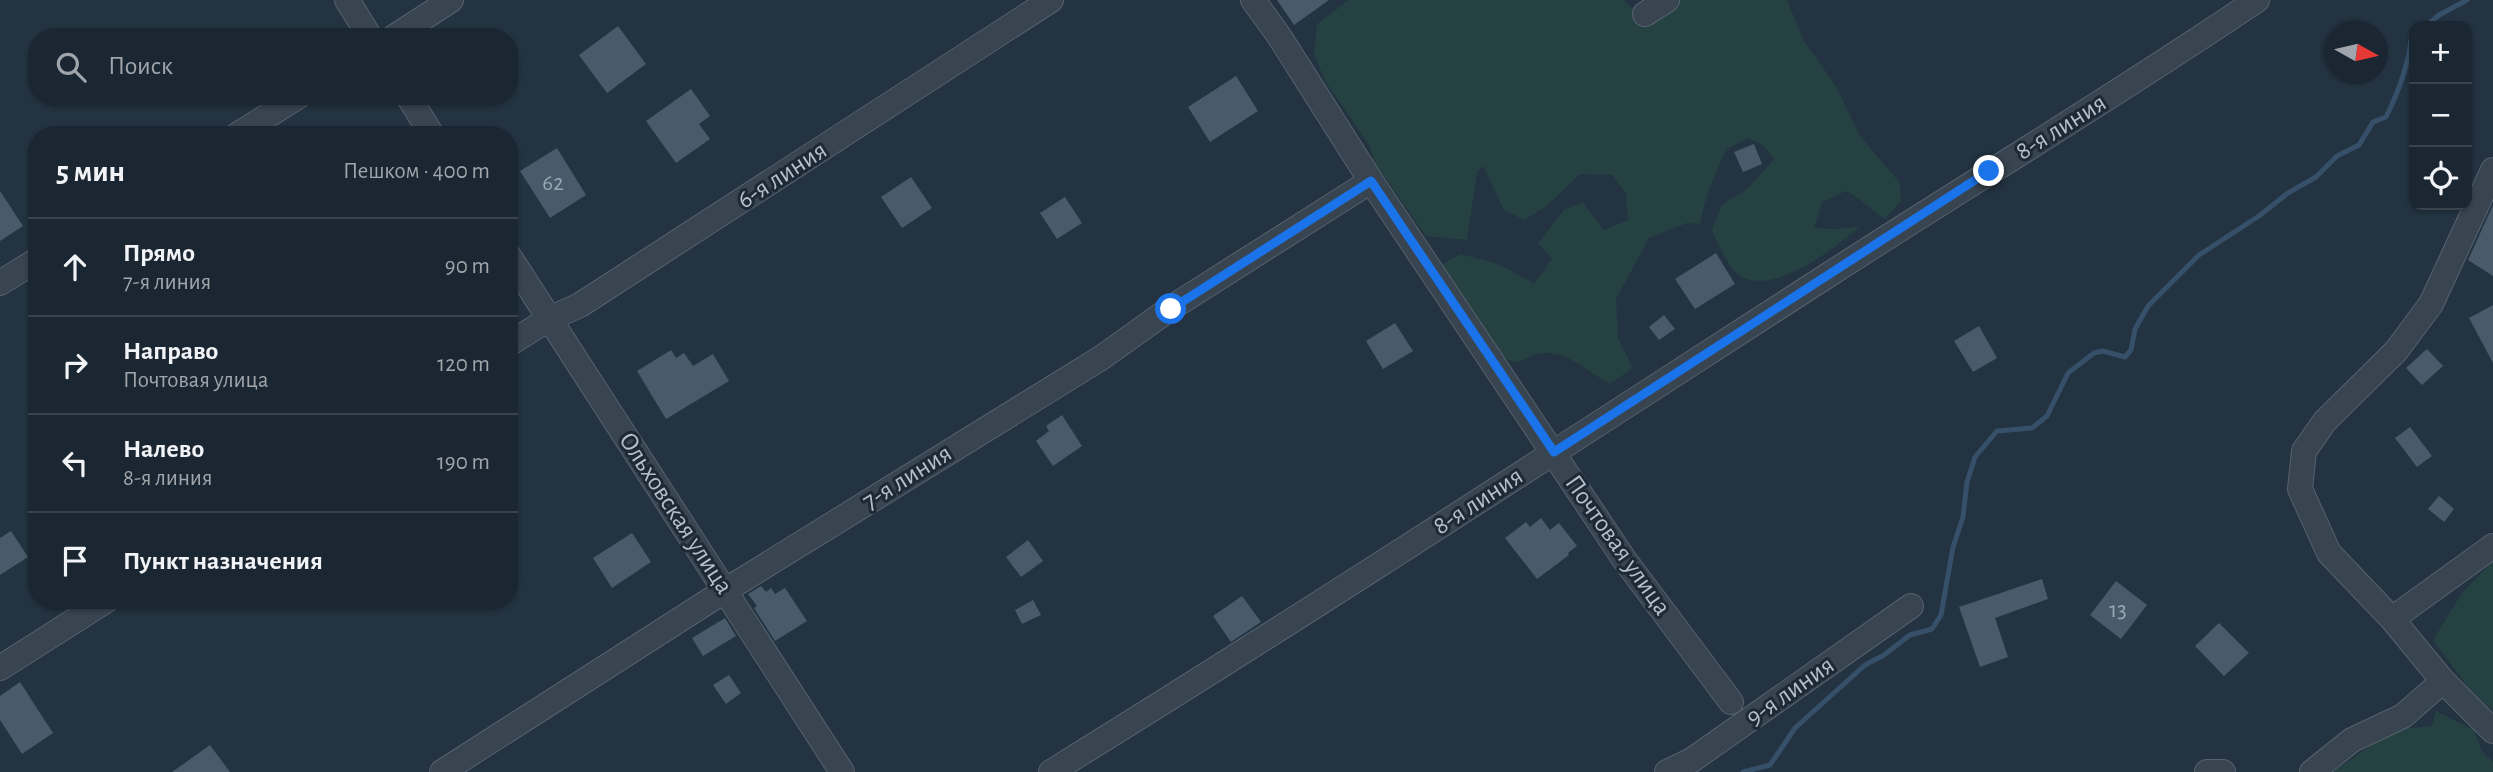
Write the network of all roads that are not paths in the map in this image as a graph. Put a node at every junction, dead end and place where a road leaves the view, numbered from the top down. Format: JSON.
{"nodes":[{"id":1,"x":347,"y":0,"type":"edge"},
{"id":2,"x":451,"y":0,"type":"edge"},
{"id":3,"x":1051,"y":0,"type":"edge"},
{"id":4,"x":1253,"y":0,"type":"edge"},
{"id":5,"x":1667,"y":0,"type":"edge"},
{"id":6,"x":2257,"y":0,"type":"edge"},
{"id":7,"x":1645,"y":14,"type":"dead end"},
{"id":8,"x":364,"y":28,"type":"edge"},
{"id":9,"x":408,"y":28,"type":"edge"},
{"id":10,"x":285,"y":105,"type":"edge"},
{"id":11,"x":414,"y":105,"type":"edge"},
{"id":12,"x":251,"y":126,"type":"edge"},
{"id":13,"x":426,"y":126,"type":"edge"},
{"id":14,"x":2493,"y":170,"type":"edge"},
{"id":15,"x":1371,"y":181,"type":"junction"},
{"id":16,"x":28,"y":266,"type":"edge"},
{"id":17,"x":518,"y":270,"type":"edge"},
{"id":18,"x":0,"y":283,"type":"edge"},
{"id":19,"x":549,"y":318,"type":"junction"},
{"id":20,"x":518,"y":338,"type":"edge"},
{"id":21,"x":1554,"y":452,"type":"junction"},
{"id":22,"x":2493,"y":546,"type":"edge"},
{"id":23,"x":726,"y":590,"type":"junction"},
{"id":24,"x":1910,"y":606,"type":"dead end"},
{"id":25,"x":93,"y":609,"type":"edge"},
{"id":26,"x":2392,"y":620,"type":"junction"},
{"id":27,"x":0,"y":668,"type":"edge"},
{"id":28,"x":2443,"y":681,"type":"junction"},
{"id":29,"x":1731,"y":702,"type":"dead end"},
{"id":30,"x":2493,"y":731,"type":"edge"},
{"id":31,"x":442,"y":772,"type":"edge"},
{"id":32,"x":842,"y":772,"type":"edge"},
{"id":33,"x":1051,"y":772,"type":"edge"},
{"id":34,"x":1667,"y":772,"type":"edge"},
{"id":35,"x":2207,"y":772,"type":"edge"},
{"id":36,"x":2223,"y":772,"type":"edge"},
{"id":37,"x":2312,"y":772,"type":"edge"}],
"edges":[{"from":1,"to":8,"type":"street"},
{"from":2,"to":9,"type":"street"},
{"from":3,"to":19,"type":"street","name":"6-я линия"},
{"from":4,"to":15,"type":"street","name":"Почтовая улица"},
{"from":5,"to":7,"type":"street"},
{"from":6,"to":21,"type":"street","name":"8-я линия"},
{"from":10,"to":12,"type":"street"},
{"from":11,"to":13,"type":"street"},
{"from":14,"to":26,"type":"street"},
{"from":15,"to":21,"type":"street","name":"Почтовая улица"},
{"from":15,"to":23,"type":"street","name":"7-я линия"},
{"from":16,"to":18,"type":"street"},
{"from":17,"to":19,"type":"street","name":"Ольховская улица"},
{"from":19,"to":20,"type":"street","name":"6-я линия"},
{"from":19,"to":23,"type":"street","name":"Ольховская улица"},
{"from":21,"to":29,"type":"street","name":"Почтовая улица"},
{"from":21,"to":33,"type":"street","name":"8-я линия"},
{"from":22,"to":26,"type":"street"},
{"from":23,"to":31,"type":"street","name":"7-я линия"},
{"from":23,"to":32,"type":"street","name":"Ольховская улица"},
{"from":24,"to":34,"type":"street","name":"9-я линия"},
{"from":25,"to":27,"type":"street"},
{"from":26,"to":28,"type":"street"},
{"from":28,"to":30,"type":"street"},
{"from":28,"to":37,"type":"street"},
{"from":35,"to":36,"type":"street"}]}
